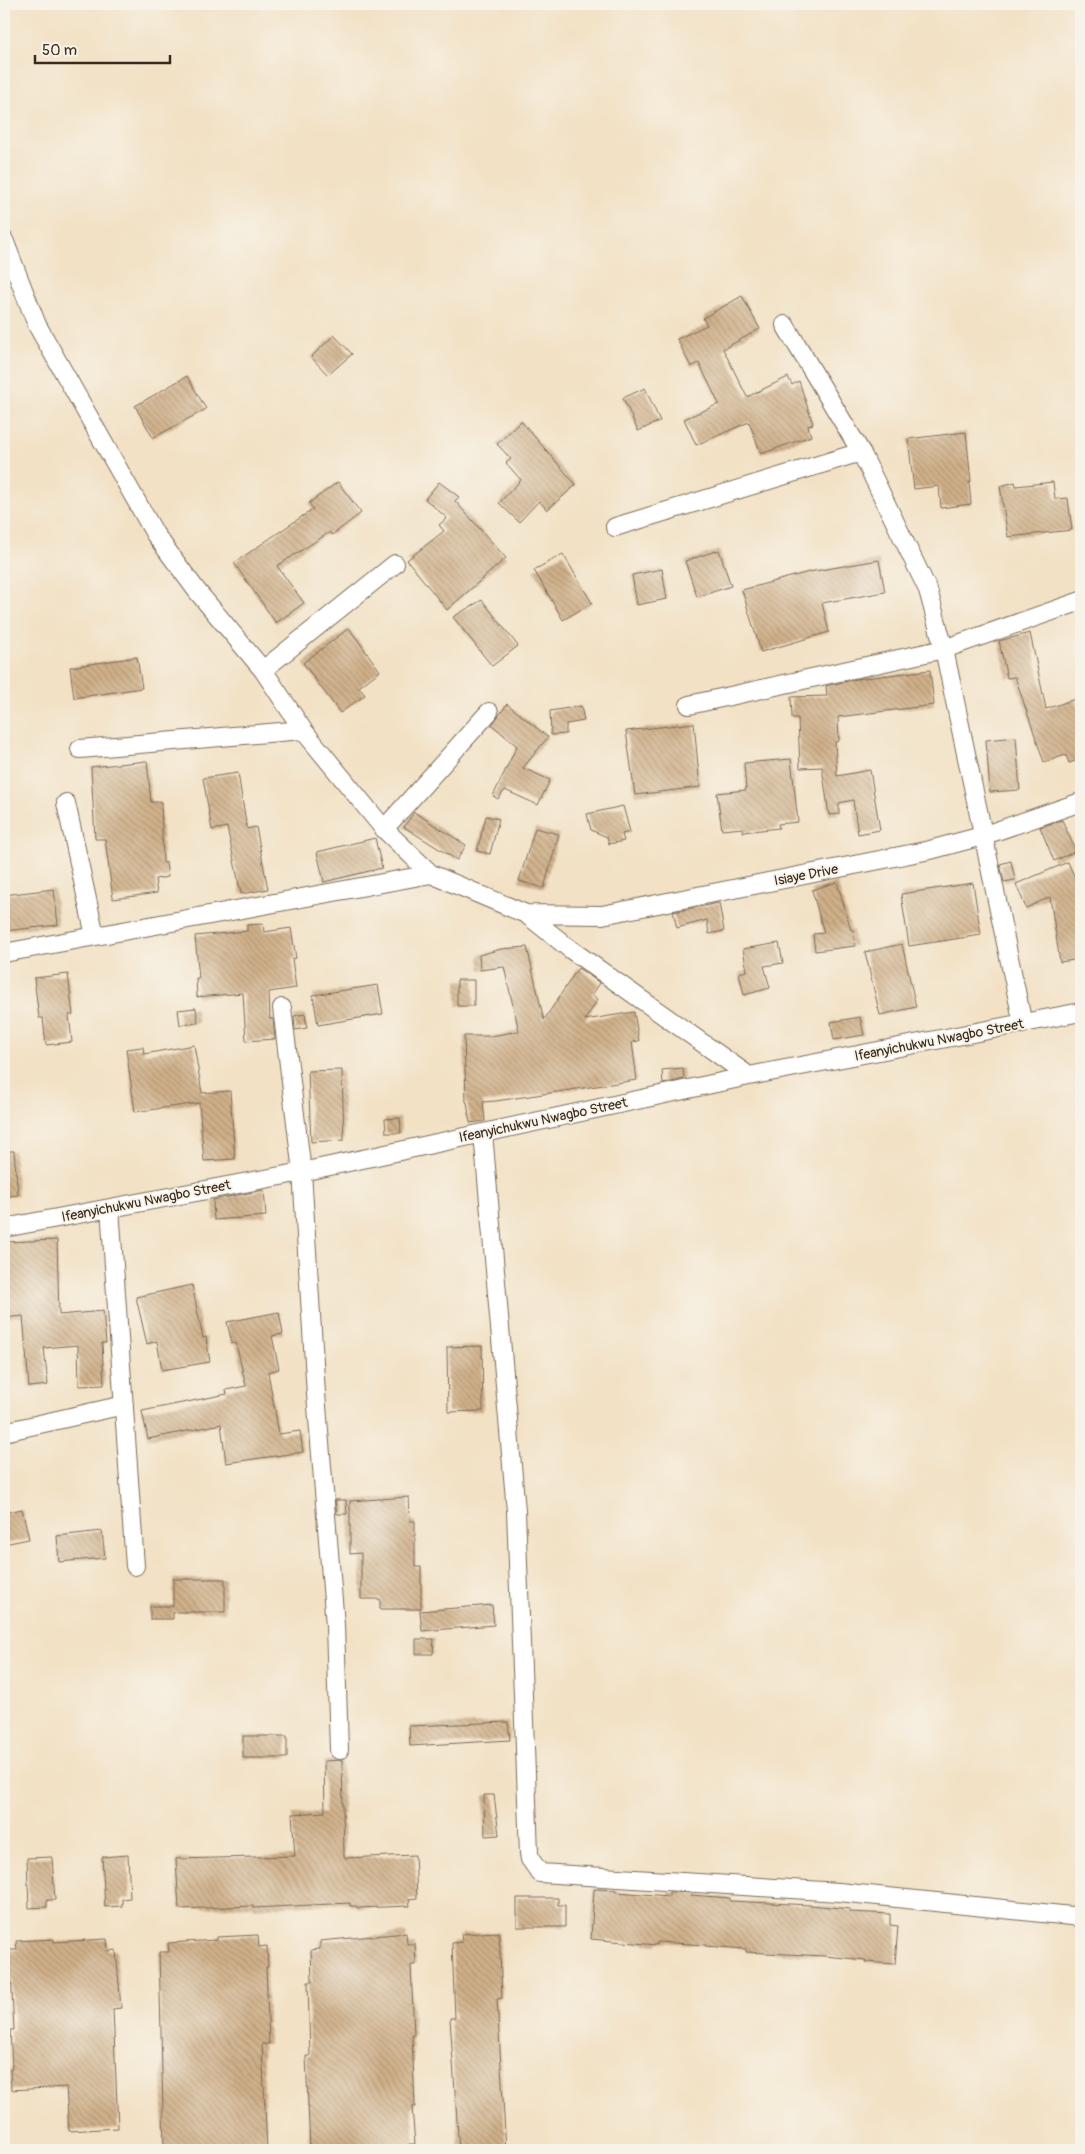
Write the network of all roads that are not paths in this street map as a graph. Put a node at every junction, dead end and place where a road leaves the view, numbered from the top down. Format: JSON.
{"nodes":[{"id":1,"x":4,"y":240,"type":"edge"},
{"id":2,"x":785,"y":325,"type":"dead end"},
{"id":3,"x":861,"y":452,"type":"junction"},
{"id":4,"x":615,"y":527,"type":"dead end"},
{"id":5,"x":395,"y":564,"type":"dead end"},
{"id":6,"x":1081,"y":601,"type":"edge"},
{"id":7,"x":944,"y":649,"type":"junction"},
{"id":8,"x":262,"y":670,"type":"junction"},
{"id":9,"x":689,"y":705,"type":"dead end"},
{"id":10,"x":489,"y":712,"type":"dead end"},
{"id":11,"x":303,"y":730,"type":"junction"},
{"id":12,"x":80,"y":749,"type":"dead end"},
{"id":13,"x":1081,"y":802,"type":"edge"},
{"id":14,"x":66,"y":803,"type":"dead end"},
{"id":15,"x":384,"y":829,"type":"junction"},
{"id":16,"x":982,"y":836,"type":"junction"},
{"id":17,"x":431,"y":874,"type":"junction"},
{"id":18,"x":526,"y":914,"type":"junction"},
{"id":19,"x":95,"y":936,"type":"junction"},
{"id":20,"x":4,"y":953,"type":"edge"},
{"id":21,"x":282,"y":1008,"type":"dead end"},
{"id":22,"x":1081,"y":1012,"type":"edge"},
{"id":23,"x":1023,"y":1024,"type":"junction"},
{"id":24,"x":749,"y":1076,"type":"junction"},
{"id":25,"x":483,"y":1133,"type":"junction"},
{"id":26,"x":302,"y":1172,"type":"junction"},
{"id":27,"x":110,"y":1208,"type":"junction"},
{"id":28,"x":4,"y":1228,"type":"edge"},
{"id":29,"x":124,"y":1405,"type":"junction"},
{"id":30,"x":4,"y":1432,"type":"edge"},
{"id":31,"x":135,"y":1566,"type":"dead end"},
{"id":32,"x":339,"y":1750,"type":"dead end"},
{"id":33,"x":1081,"y":1917,"type":"edge"}],
"edges":[{"from":1,"to":8,"type":"street"},
{"from":2,"to":3,"type":"street"},
{"from":3,"to":4,"type":"street"},
{"from":3,"to":7,"type":"street"},
{"from":5,"to":8,"type":"street"},
{"from":6,"to":7,"type":"street"},
{"from":7,"to":9,"type":"street"},
{"from":7,"to":16,"type":"street"},
{"from":8,"to":11,"type":"street"},
{"from":10,"to":15,"type":"street"},
{"from":11,"to":12,"type":"street"},
{"from":11,"to":15,"type":"street"},
{"from":13,"to":16,"type":"street","name":"Isiaye Drive"},
{"from":14,"to":19,"type":"street"},
{"from":15,"to":17,"type":"street"},
{"from":16,"to":18,"type":"street","name":"Isiaye Drive"},
{"from":16,"to":23,"type":"street"},
{"from":17,"to":18,"type":"street"},
{"from":17,"to":19,"type":"street"},
{"from":18,"to":24,"type":"street"},
{"from":19,"to":20,"type":"street"},
{"from":21,"to":26,"type":"street"},
{"from":22,"to":23,"type":"street","name":"Ifeanyichukwu Nwagbo Street"},
{"from":23,"to":24,"type":"street","name":"Ifeanyichukwu Nwagbo Street"},
{"from":24,"to":25,"type":"street","name":"Ifeanyichukwu Nwagbo Street"},
{"from":25,"to":26,"type":"street","name":"Ifeanyichukwu Nwagbo Street"},
{"from":25,"to":33,"type":"street"},
{"from":26,"to":27,"type":"street","name":"Ifeanyichukwu Nwagbo Street"},
{"from":26,"to":32,"type":"street"},
{"from":27,"to":28,"type":"street","name":"Ifeanyichukwu Nwagbo Street"},
{"from":27,"to":29,"type":"street"},
{"from":29,"to":30,"type":"street"},
{"from":29,"to":31,"type":"street"}]}
